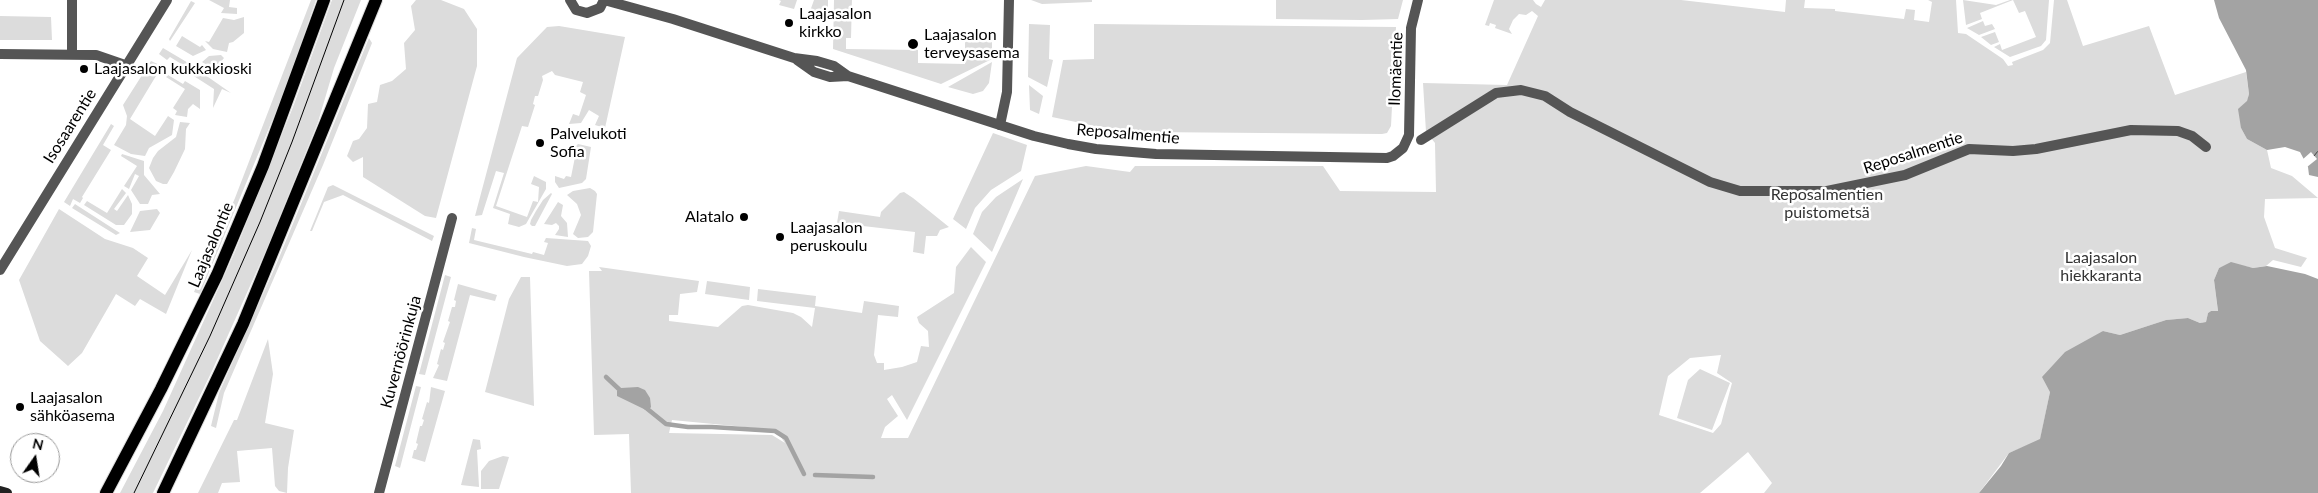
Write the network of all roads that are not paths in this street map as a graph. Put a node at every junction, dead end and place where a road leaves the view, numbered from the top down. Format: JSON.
{"nodes":[{"id":1,"x":72,"y":0,"type":"edge"},
{"id":2,"x":167,"y":0,"type":"edge"},
{"id":3,"x":324,"y":0,"type":"edge"},
{"id":4,"x":376,"y":0,"type":"edge"},
{"id":5,"x":604,"y":0,"type":"edge"},
{"id":6,"x":1009,"y":0,"type":"edge"},
{"id":7,"x":1418,"y":0,"type":"edge"},
{"id":8,"x":569,"y":1,"type":"edge"},
{"id":9,"x":0,"y":54,"type":"edge"},
{"id":10,"x":72,"y":54,"type":"junction"},
{"id":11,"x":125,"y":65,"type":"junction"},
{"id":12,"x":1000,"y":125,"type":"junction"},
{"id":13,"x":1408,"y":140,"type":"joint"},
{"id":14,"x":1421,"y":140,"type":"dead end"},
{"id":15,"x":2206,"y":147,"type":"dead end"},
{"id":16,"x":452,"y":218,"type":"dead end"},
{"id":17,"x":0,"y":270,"type":"edge"},
{"id":18,"x":0,"y":491,"type":"edge"},
{"id":19,"x":6,"y":493,"type":"edge"},
{"id":20,"x":106,"y":493,"type":"edge"},
{"id":21,"x":162,"y":493,"type":"edge"},
{"id":22,"x":379,"y":493,"type":"edge"}],
"edges":[{"from":1,"to":10,"type":"street"},
{"from":2,"to":11,"type":"street","name":"Isosaarentie"},
{"from":3,"to":20,"type":"main road","name":"Laajasalontie"},
{"from":4,"to":21,"type":"main road"},
{"from":5,"to":8,"type":"street"},
{"from":5,"to":12,"type":"street","name":"Reposalmentie"},
{"from":6,"to":12,"type":"street"},
{"from":7,"to":13,"type":"street","name":"Ilomäentie"},
{"from":9,"to":10,"type":"street"},
{"from":10,"to":11,"type":"street"},
{"from":11,"to":17,"type":"street","name":"Isosaarentie"},
{"from":12,"to":13,"type":"street","name":"Reposalmentie"},
{"from":14,"to":15,"type":"street","name":"Reposalmentie"},
{"from":16,"to":22,"type":"street","name":"Kuvernöörinkuja"},
{"from":18,"to":19,"type":"main road"}]}
